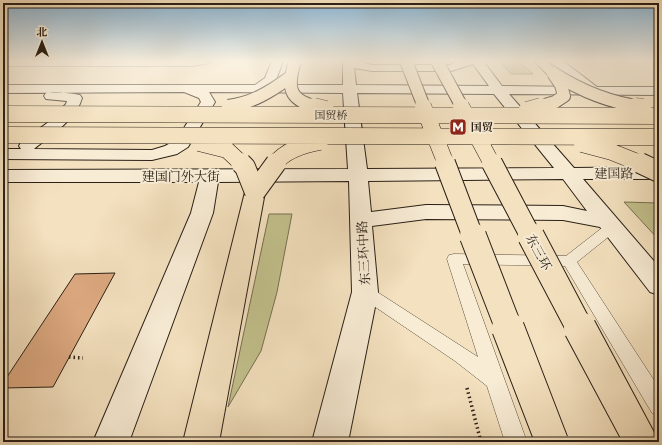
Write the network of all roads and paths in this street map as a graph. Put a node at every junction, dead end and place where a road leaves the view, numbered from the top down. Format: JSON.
{"nodes":[{"id":1,"x":267,"y":82,"type":"edge"},
{"id":2,"x":284,"y":82,"type":"edge"},
{"id":3,"x":290,"y":82,"type":"edge"},
{"id":4,"x":350,"y":82,"type":"edge"},
{"id":5,"x":414,"y":82,"type":"edge"},
{"id":6,"x":448,"y":82,"type":"edge"},
{"id":7,"x":492,"y":82,"type":"edge"},
{"id":8,"x":560,"y":82,"type":"edge"},
{"id":9,"x":568,"y":82,"type":"edge"},
{"id":10,"x":579,"y":82,"type":"edge"},
{"id":11,"x":186,"y":88,"type":"junction"},
{"id":12,"x":258,"y":88,"type":"junction"},
{"id":13,"x":350,"y":89,"type":"junction"},
{"id":14,"x":3,"y":90,"type":"edge"},
{"id":15,"x":498,"y":90,"type":"junction"},
{"id":16,"x":593,"y":90,"type":"junction"},
{"id":17,"x":659,"y":92,"type":"edge"},
{"id":18,"x":659,"y":102,"type":"edge"},
{"id":19,"x":659,"y":108,"type":"edge"},
{"id":20,"x":3,"y":114,"type":"edge"},
{"id":21,"x":133,"y":114,"type":"junction"},
{"id":22,"x":380,"y":116,"type":"junction"},
{"id":23,"x":659,"y":116,"type":"edge"},
{"id":24,"x":499,"y":117,"type":"junction"},
{"id":25,"x":3,"y":135,"type":"edge"},
{"id":26,"x":145,"y":135,"type":"junction"},
{"id":27,"x":378,"y":135,"type":"junction"},
{"id":28,"x":514,"y":136,"type":"junction"},
{"id":29,"x":659,"y":137,"type":"edge"},
{"id":30,"x":3,"y":154,"type":"edge"},
{"id":31,"x":659,"y":172,"type":"edge"},
{"id":32,"x":569,"y":174,"type":"junction"},
{"id":33,"x":358,"y":175,"type":"junction"},
{"id":34,"x":3,"y":176,"type":"edge"},
{"id":35,"x":210,"y":176,"type":"junction"},
{"id":36,"x":255,"y":192,"type":"junction"},
{"id":37,"x":362,"y":220,"type":"junction"},
{"id":38,"x":610,"y":224,"type":"junction"},
{"id":39,"x":569,"y":261,"type":"junction"},
{"id":40,"x":659,"y":285,"type":"edge"},
{"id":41,"x":366,"y":292,"type":"junction"},
{"id":42,"x":69,"y":357,"type":"dead end"},
{"id":43,"x":83,"y":358,"type":"dead end"},
{"id":44,"x":496,"y":381,"type":"junction"},
{"id":45,"x":467,"y":385,"type":"dead end"},
{"id":46,"x":659,"y":406,"type":"edge"},
{"id":47,"x":111,"y":442,"type":"edge"},
{"id":48,"x":201,"y":442,"type":"edge"},
{"id":49,"x":330,"y":442,"type":"edge"},
{"id":50,"x":481,"y":442,"type":"edge"},
{"id":51,"x":516,"y":442,"type":"edge"},
{"id":52,"x":552,"y":442,"type":"edge"},
{"id":53,"x":641,"y":442,"type":"edge"}],
"edges":[{"from":1,"to":12,"type":"street"},
{"from":2,"to":21,"type":"highway","bridge":true},
{"from":3,"to":22,"type":"highway","bridge":true},
{"from":4,"to":13,"type":"street","name":"东三环中路"},
{"from":5,"to":52,"type":"highway","bridge":true},
{"from":6,"to":53,"type":"highway","name":"东三环","bridge":true},
{"from":7,"to":15,"type":"street"},
{"from":8,"to":24,"type":"highway","bridge":true},
{"from":9,"to":19,"type":"highway","bridge":true},
{"from":10,"to":16,"type":"street"},
{"from":11,"to":12,"type":"street"},
{"from":11,"to":14,"type":"street"},
{"from":11,"to":30,"type":"street"},
{"from":12,"to":13,"type":"street"},
{"from":13,"to":15,"type":"street"},
{"from":13,"to":33,"type":"street","name":"东三环中路"},
{"from":14,"to":30,"type":"street"},
{"from":15,"to":16,"type":"street"},
{"from":15,"to":32,"type":"street"},
{"from":16,"to":17,"type":"street"},
{"from":17,"to":18,"type":"street"},
{"from":20,"to":21,"type":"highway","name":"国贸桥","bridge":true},
{"from":21,"to":22,"type":"highway","name":"国贸桥","bridge":true},
{"from":22,"to":24,"type":"highway","name":"国贸桥","bridge":true},
{"from":23,"to":24,"type":"highway","name":"国贸桥","bridge":true},
{"from":25,"to":26,"type":"highway","name":"国贸桥","bridge":true},
{"from":26,"to":27,"type":"highway","name":"国贸桥","bridge":true},
{"from":26,"to":36,"type":"highway","bridge":true},
{"from":27,"to":28,"type":"highway","name":"国贸桥","bridge":true},
{"from":27,"to":36,"type":"highway","bridge":true},
{"from":28,"to":29,"type":"highway","name":"国贸桥","bridge":true},
{"from":28,"to":31,"type":"highway","bridge":true},
{"from":31,"to":32,"type":"street","name":"建国路"},
{"from":32,"to":33,"type":"street","name":"建国路"},
{"from":32,"to":38,"type":"street"},
{"from":33,"to":35,"type":"street","name":"建国门外大街"},
{"from":33,"to":37,"type":"street","name":"东三环中路"},
{"from":34,"to":35,"type":"street","name":"建国门外大街"},
{"from":35,"to":47,"type":"street"},
{"from":36,"to":48,"type":"highway"},
{"from":37,"to":38,"type":"street"},
{"from":37,"to":41,"type":"street","name":"东三环中路"},
{"from":38,"to":39,"type":"lane"},
{"from":38,"to":40,"type":"street"},
{"from":39,"to":44,"type":"lane"},
{"from":39,"to":46,"type":"lane"},
{"from":41,"to":44,"type":"lane"},
{"from":41,"to":49,"type":"street","name":"东三环中路"},
{"from":42,"to":43,"type":"path"},
{"from":44,"to":51,"type":"lane"},
{"from":45,"to":50,"type":"path"}]}
